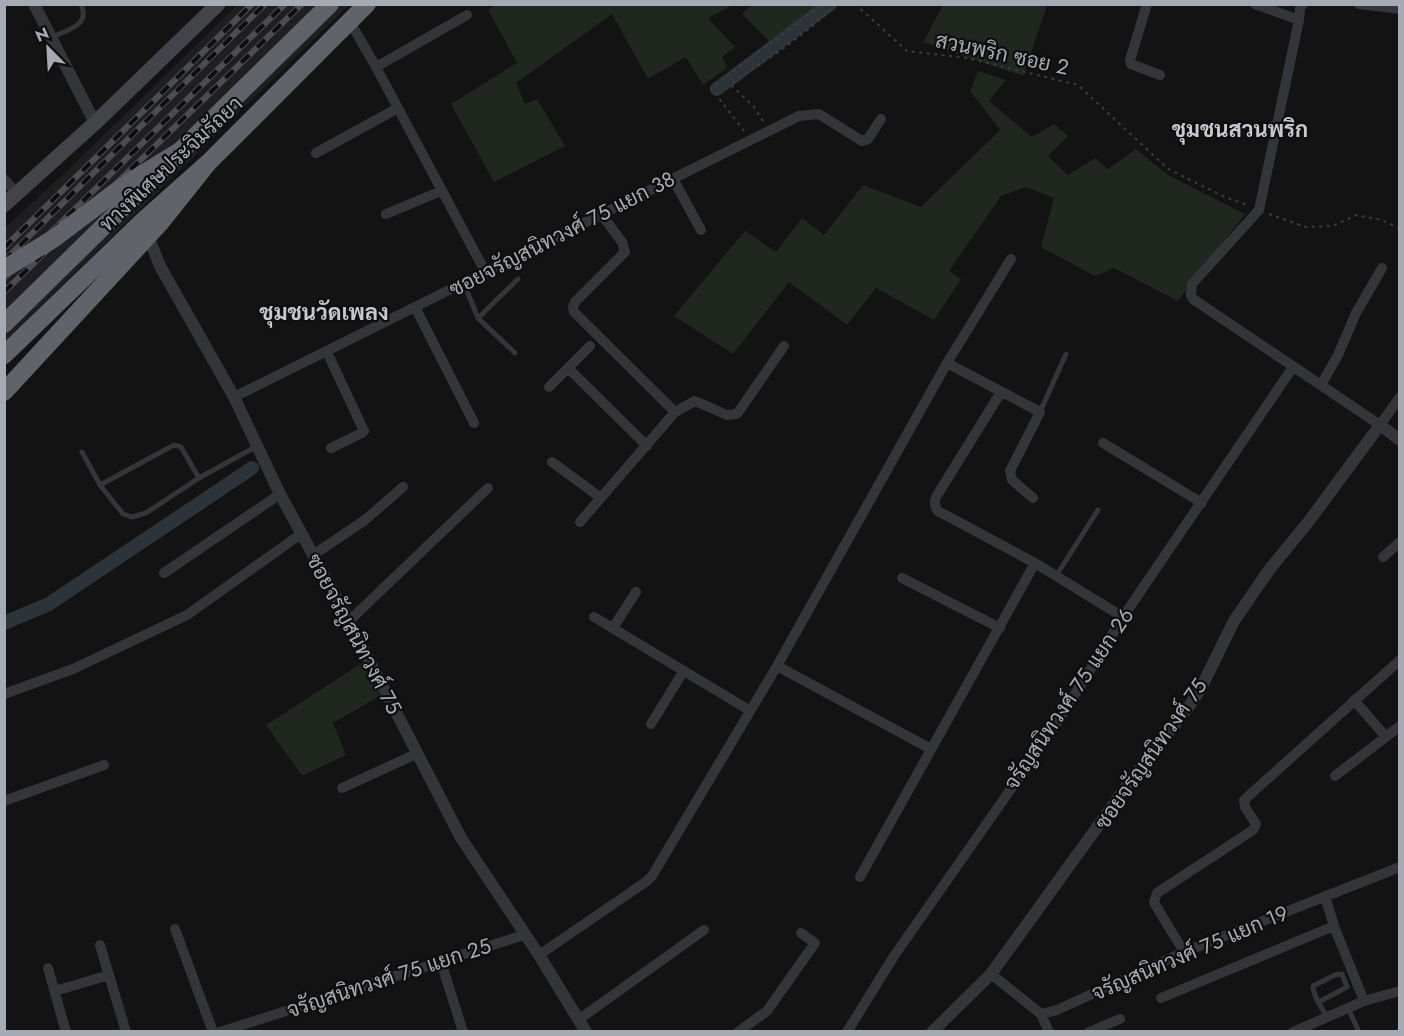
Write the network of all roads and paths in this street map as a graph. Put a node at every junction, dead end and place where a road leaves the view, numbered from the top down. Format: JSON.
{"nodes":[{"id":1,"x":34,"y":4,"type":"edge"},
{"id":2,"x":81,"y":4,"type":"edge"},
{"id":3,"x":218,"y":4,"type":"edge"},
{"id":4,"x":330,"y":4,"type":"edge"},
{"id":5,"x":367,"y":4,"type":"edge"},
{"id":6,"x":376,"y":4,"type":"edge"},
{"id":7,"x":822,"y":4,"type":"edge"},
{"id":8,"x":837,"y":4,"type":"edge"},
{"id":9,"x":855,"y":4,"type":"edge"},
{"id":10,"x":1147,"y":4,"type":"edge"},
{"id":11,"x":1255,"y":4,"type":"edge"},
{"id":12,"x":1303,"y":4,"type":"edge"},
{"id":13,"x":1359,"y":4,"type":"edge"},
{"id":14,"x":1385,"y":5,"type":"edge"},
{"id":15,"x":1400,"y":9,"type":"edge"},
{"id":16,"x":467,"y":15,"type":"dead end"},
{"id":17,"x":1299,"y":20,"type":"junction"},
{"id":18,"x":352,"y":27,"type":"junction"},
{"id":19,"x":51,"y":38,"type":"junction"},
{"id":20,"x":376,"y":67,"type":"junction"},
{"id":21,"x":1160,"y":75,"type":"dead end"},
{"id":22,"x":398,"y":108,"type":"junction"},
{"id":23,"x":881,"y":119,"type":"dead end"},
{"id":24,"x":763,"y":121,"type":"dead end"},
{"id":25,"x":95,"y":123,"type":"junction"},
{"id":26,"x":751,"y":140,"type":"junction"},
{"id":27,"x":185,"y":148,"type":"junction"},
{"id":28,"x":316,"y":153,"type":"dead end"},
{"id":29,"x":208,"y":163,"type":"junction"},
{"id":30,"x":4,"y":179,"type":"edge"},
{"id":31,"x":673,"y":179,"type":"junction"},
{"id":32,"x":441,"y":191,"type":"junction"},
{"id":33,"x":18,"y":195,"type":"junction"},
{"id":34,"x":4,"y":206,"type":"edge"},
{"id":35,"x":1259,"y":210,"type":"junction"},
{"id":36,"x":386,"y":214,"type":"dead end"},
{"id":37,"x":601,"y":214,"type":"junction"},
{"id":38,"x":144,"y":224,"type":"junction"},
{"id":39,"x":701,"y":230,"type":"dead end"},
{"id":40,"x":1400,"y":230,"type":"edge"},
{"id":41,"x":1011,"y":259,"type":"dead end"},
{"id":42,"x":1382,"y":268,"type":"dead end"},
{"id":43,"x":4,"y":269,"type":"edge"},
{"id":44,"x":486,"y":273,"type":"junction"},
{"id":45,"x":518,"y":279,"type":"dead end"},
{"id":46,"x":464,"y":284,"type":"junction"},
{"id":47,"x":415,"y":307,"type":"junction"},
{"id":48,"x":478,"y":318,"type":"junction"},
{"id":49,"x":4,"y":324,"type":"edge"},
{"id":50,"x":590,"y":346,"type":"dead end"},
{"id":51,"x":784,"y":346,"type":"dead end"},
{"id":52,"x":327,"y":352,"type":"junction"},
{"id":53,"x":515,"y":353,"type":"dead end"},
{"id":54,"x":1066,"y":354,"type":"dead end"},
{"id":55,"x":4,"y":355,"type":"edge"},
{"id":56,"x":947,"y":363,"type":"junction"},
{"id":57,"x":4,"y":364,"type":"edge"},
{"id":58,"x":1293,"y":367,"type":"junction"},
{"id":59,"x":567,"y":368,"type":"junction"},
{"id":60,"x":1321,"y":385,"type":"junction"},
{"id":61,"x":549,"y":387,"type":"dead end"},
{"id":62,"x":4,"y":392,"type":"edge"},
{"id":63,"x":1001,"y":392,"type":"junction"},
{"id":64,"x":234,"y":397,"type":"junction"},
{"id":65,"x":1400,"y":397,"type":"edge"},
{"id":66,"x":675,"y":412,"type":"junction"},
{"id":67,"x":1040,"y":412,"type":"junction"},
{"id":68,"x":474,"y":423,"type":"dead end"},
{"id":69,"x":1380,"y":424,"type":"junction"},
{"id":70,"x":1400,"y":440,"type":"edge"},
{"id":71,"x":1103,"y":443,"type":"dead end"},
{"id":72,"x":258,"y":446,"type":"junction"},
{"id":73,"x":647,"y":446,"type":"junction"},
{"id":74,"x":331,"y":448,"type":"dead end"},
{"id":75,"x":82,"y":452,"type":"dead end"},
{"id":76,"x":552,"y":462,"type":"dead end"},
{"id":77,"x":199,"y":478,"type":"junction"},
{"id":78,"x":100,"y":484,"type":"junction"},
{"id":79,"x":403,"y":487,"type":"dead end"},
{"id":80,"x":489,"y":488,"type":"dead end"},
{"id":81,"x":280,"y":494,"type":"junction"},
{"id":82,"x":601,"y":498,"type":"junction"},
{"id":83,"x":1033,"y":498,"type":"dead end"},
{"id":84,"x":1202,"y":503,"type":"junction"},
{"id":85,"x":1098,"y":510,"type":"dead end"},
{"id":86,"x":580,"y":522,"type":"dead end"},
{"id":87,"x":301,"y":534,"type":"junction"},
{"id":88,"x":1400,"y":542,"type":"edge"},
{"id":89,"x":313,"y":555,"type":"junction"},
{"id":90,"x":1383,"y":557,"type":"dead end"},
{"id":91,"x":1035,"y":563,"type":"junction"},
{"id":92,"x":164,"y":573,"type":"dead end"},
{"id":93,"x":1056,"y":576,"type":"junction"},
{"id":94,"x":902,"y":578,"type":"dead end"},
{"id":95,"x":636,"y":592,"type":"dead end"},
{"id":96,"x":594,"y":616,"type":"dead end"},
{"id":97,"x":1123,"y":617,"type":"junction"},
{"id":98,"x":349,"y":621,"type":"junction"},
{"id":99,"x":613,"y":628,"type":"junction"},
{"id":100,"x":1000,"y":628,"type":"junction"},
{"id":101,"x":1400,"y":660,"type":"edge"},
{"id":102,"x":777,"y":666,"type":"junction"},
{"id":103,"x":683,"y":672,"type":"junction"},
{"id":104,"x":4,"y":694,"type":"edge"},
{"id":105,"x":1354,"y":700,"type":"junction"},
{"id":106,"x":749,"y":710,"type":"junction"},
{"id":107,"x":651,"y":724,"type":"dead end"},
{"id":108,"x":1400,"y":726,"type":"edge"},
{"id":109,"x":1386,"y":737,"type":"junction"},
{"id":110,"x":931,"y":749,"type":"junction"},
{"id":111,"x":416,"y":754,"type":"junction"},
{"id":112,"x":104,"y":765,"type":"dead end"},
{"id":113,"x":1335,"y":776,"type":"dead end"},
{"id":114,"x":342,"y":788,"type":"dead end"},
{"id":115,"x":4,"y":801,"type":"edge"},
{"id":116,"x":1400,"y":867,"type":"edge"},
{"id":117,"x":860,"y":877,"type":"dead end"},
{"id":118,"x":1325,"y":897,"type":"junction"},
{"id":119,"x":1334,"y":926,"type":"junction"},
{"id":120,"x":175,"y":929,"type":"dead end"},
{"id":121,"x":704,"y":930,"type":"dead end"},
{"id":122,"x":801,"y":933,"type":"dead end"},
{"id":123,"x":524,"y":935,"type":"junction"},
{"id":124,"x":100,"y":945,"type":"dead end"},
{"id":125,"x":1184,"y":952,"type":"junction"},
{"id":126,"x":539,"y":955,"type":"junction"},
{"id":127,"x":441,"y":962,"type":"junction"},
{"id":128,"x":48,"y":968,"type":"dead end"},
{"id":129,"x":991,"y":974,"type":"junction"},
{"id":130,"x":109,"y":975,"type":"junction"},
{"id":131,"x":55,"y":991,"type":"junction"},
{"id":132,"x":1400,"y":991,"type":"edge"},
{"id":133,"x":1161,"y":998,"type":"dead end"},
{"id":134,"x":1364,"y":1001,"type":"junction"},
{"id":135,"x":1318,"y":1002,"type":"junction"},
{"id":136,"x":1348,"y":1008,"type":"junction"},
{"id":137,"x":1041,"y":1014,"type":"junction"},
{"id":138,"x":1327,"y":1017,"type":"junction"},
{"id":139,"x":1120,"y":1019,"type":"dead end"},
{"id":140,"x":579,"y":1020,"type":"junction"},
{"id":141,"x":66,"y":1032,"type":"edge"},
{"id":142,"x":126,"y":1032,"type":"edge"},
{"id":143,"x":213,"y":1032,"type":"edge"},
{"id":144,"x":220,"y":1032,"type":"edge"},
{"id":145,"x":463,"y":1032,"type":"edge"},
{"id":146,"x":586,"y":1032,"type":"edge"},
{"id":147,"x":738,"y":1032,"type":"edge"},
{"id":148,"x":847,"y":1032,"type":"edge"},
{"id":149,"x":932,"y":1032,"type":"edge"},
{"id":150,"x":1049,"y":1032,"type":"edge"},
{"id":151,"x":1089,"y":1032,"type":"edge"},
{"id":152,"x":1293,"y":1032,"type":"edge"},
{"id":153,"x":1359,"y":1032,"type":"edge"}],
"edges":[{"from":1,"to":19,"type":"street"},
{"from":2,"to":19,"type":"lane"},
{"from":3,"to":25,"type":"main road"},
{"from":4,"to":27,"type":"highway","name":"ทางพิเศษประจิมรัถยา"},
{"from":5,"to":29,"type":"highway","name":"ทางพิเศษประจิมรัถยา"},
{"from":6,"to":18,"type":"main road"},
{"from":7,"to":26,"type":"path"},
{"from":8,"to":24,"type":"path"},
{"from":9,"to":35,"type":"path","name":"สวนพริก ซอย 2"},
{"from":10,"to":21,"type":"street"},
{"from":11,"to":17,"type":"street"},
{"from":12,"to":17,"type":"street"},
{"from":13,"to":14,"type":"street"},
{"from":14,"to":15,"type":"street"},
{"from":16,"to":20,"type":"street"},
{"from":17,"to":35,"type":"street"},
{"from":18,"to":20,"type":"street"},
{"from":18,"to":38,"type":"main road"},
{"from":19,"to":25,"type":"street"},
{"from":20,"to":22,"type":"street"},
{"from":22,"to":28,"type":"street"},
{"from":22,"to":32,"type":"street"},
{"from":23,"to":26,"type":"street","name":"ซอยจรัญสนิทวงศ์ 75 แยก 38"},
{"from":25,"to":33,"type":"main road"},
{"from":26,"to":31,"type":"street","name":"ซอยจรัญสนิทวงศ์ 75 แยก 38"},
{"from":27,"to":43,"type":"highway","bridge":true},
{"from":27,"to":49,"type":"highway","name":"ทางพิเศษประจิมรัถยา","bridge":true},
{"from":29,"to":55,"type":"highway","name":"ทางพิเศษประจิมรัถยา","bridge":true},
{"from":29,"to":62,"type":"highway","bridge":true},
{"from":30,"to":33,"type":"street"},
{"from":31,"to":37,"type":"street","name":"ซอยจรัญสนิทวงศ์ 75 แยก 38"},
{"from":31,"to":39,"type":"street"},
{"from":32,"to":36,"type":"street"},
{"from":32,"to":44,"type":"street"},
{"from":33,"to":34,"type":"main road"},
{"from":35,"to":40,"type":"path","name":"สวนพริก ซอย 2"},
{"from":35,"to":58,"type":"street"},
{"from":37,"to":44,"type":"street","name":"ซอยจรัญสนิทวงศ์ 75 แยก 38"},
{"from":37,"to":66,"type":"street"},
{"from":38,"to":57,"type":"main road"},
{"from":38,"to":64,"type":"street","name":"ซอยจรัญสนิทวงศ์ 75"},
{"from":41,"to":56,"type":"street"},
{"from":42,"to":60,"type":"street"},
{"from":44,"to":46,"type":"street","name":"ซอยจรัญสนิทวงศ์ 75 แยก 38"},
{"from":45,"to":48,"type":"lane"},
{"from":46,"to":47,"type":"street","name":"ซอยจรัญสนิทวงศ์ 75 แยก 38"},
{"from":46,"to":48,"type":"lane"},
{"from":47,"to":52,"type":"street","name":"ซอยจรัญสนิทวงศ์ 75 แยก 38"},
{"from":47,"to":68,"type":"street"},
{"from":48,"to":53,"type":"lane"},
{"from":50,"to":59,"type":"street"},
{"from":51,"to":66,"type":"street"},
{"from":52,"to":64,"type":"street","name":"ซอยจรัญสนิทวงศ์ 75 แยก 38"},
{"from":52,"to":74,"type":"street"},
{"from":54,"to":67,"type":"lane"},
{"from":56,"to":63,"type":"street"},
{"from":56,"to":102,"type":"street"},
{"from":58,"to":60,"type":"street"},
{"from":58,"to":84,"type":"street","name":"จรัญสนิทวงศ์ 75 แยก 26"},
{"from":59,"to":61,"type":"street"},
{"from":59,"to":73,"type":"street"},
{"from":60,"to":69,"type":"street"},
{"from":63,"to":67,"type":"street"},
{"from":63,"to":91,"type":"street"},
{"from":64,"to":72,"type":"street","name":"ซอยจรัญสนิทวงศ์ 75"},
{"from":65,"to":69,"type":"street"},
{"from":66,"to":73,"type":"street"},
{"from":67,"to":83,"type":"street"},
{"from":69,"to":70,"type":"street"},
{"from":69,"to":129,"type":"street","name":"ซอยจรัญสนิทวงศ์ 75"},
{"from":71,"to":84,"type":"street"},
{"from":72,"to":77,"type":"lane"},
{"from":72,"to":81,"type":"street","name":"ซอยจรัญสนิทวงศ์ 75"},
{"from":73,"to":82,"type":"street"},
{"from":75,"to":78,"type":"lane"},
{"from":76,"to":82,"type":"street"},
{"from":77,"to":78,"type":"lane"},
{"from":77,"to":78,"type":"lane"},
{"from":79,"to":89,"type":"street"},
{"from":80,"to":98,"type":"street"},
{"from":81,"to":87,"type":"street","name":"ซอยจรัญสนิทวงศ์ 75"},
{"from":81,"to":92,"type":"street"},
{"from":82,"to":86,"type":"street"},
{"from":84,"to":97,"type":"street","name":"จรัญสนิทวงศ์ 75 แยก 26"},
{"from":85,"to":93,"type":"lane"},
{"from":87,"to":89,"type":"street","name":"ซอยจรัญสนิทวงศ์ 75"},
{"from":87,"to":104,"type":"street"},
{"from":88,"to":90,"type":"street"},
{"from":89,"to":98,"type":"street","name":"ซอยจรัญสนิทวงศ์ 75"},
{"from":91,"to":93,"type":"street"},
{"from":91,"to":100,"type":"street"},
{"from":93,"to":97,"type":"street"},
{"from":94,"to":100,"type":"street"},
{"from":95,"to":99,"type":"street"},
{"from":96,"to":99,"type":"street"},
{"from":97,"to":148,"type":"street","name":"จรัญสนิทวงศ์ 75 แยก 26"},
{"from":98,"to":111,"type":"street","name":"ซอยจรัญสนิทวงศ์ 75"},
{"from":99,"to":103,"type":"street"},
{"from":100,"to":110,"type":"street"},
{"from":101,"to":105,"type":"street"},
{"from":102,"to":106,"type":"street"},
{"from":102,"to":110,"type":"street"},
{"from":103,"to":106,"type":"street"},
{"from":103,"to":107,"type":"street"},
{"from":105,"to":109,"type":"street"},
{"from":105,"to":125,"type":"street"},
{"from":106,"to":126,"type":"street"},
{"from":108,"to":109,"type":"street"},
{"from":109,"to":113,"type":"street"},
{"from":110,"to":117,"type":"street"},
{"from":111,"to":114,"type":"street"},
{"from":111,"to":123,"type":"street","name":"ซอยจรัญสนิทวงศ์ 75"},
{"from":112,"to":115,"type":"street"},
{"from":116,"to":118,"type":"street","name":"จรัญสนิทวงศ์ 75 แยก 19"},
{"from":118,"to":119,"type":"street"},
{"from":118,"to":125,"type":"street","name":"จรัญสนิทวงศ์ 75 แยก 19"},
{"from":119,"to":133,"type":"street"},
{"from":119,"to":134,"type":"street"},
{"from":120,"to":143,"type":"street"},
{"from":121,"to":140,"type":"street"},
{"from":122,"to":147,"type":"street"},
{"from":123,"to":126,"type":"street","name":"ซอยจรัญสนิทวงศ์ 75"},
{"from":123,"to":127,"type":"street","name":"จรัญสนิทวงศ์ 75 แยก 25"},
{"from":124,"to":130,"type":"street"},
{"from":125,"to":137,"type":"street","name":"จรัญสนิทวงศ์ 75 แยก 19"},
{"from":126,"to":140,"type":"street","name":"ซอยจรัญสนิทวงศ์ 75"},
{"from":127,"to":144,"type":"street","name":"จรัญสนิทวงศ์ 75 แยก 25"},
{"from":127,"to":145,"type":"street"},
{"from":128,"to":131,"type":"street"},
{"from":129,"to":137,"type":"street"},
{"from":129,"to":149,"type":"street","name":"ซอยจรัญสนิทวงศ์ 75"},
{"from":130,"to":131,"type":"street"},
{"from":130,"to":142,"type":"street"},
{"from":131,"to":141,"type":"street"},
{"from":132,"to":134,"type":"street"},
{"from":134,"to":136,"type":"street"},
{"from":135,"to":135,"type":"lane"},
{"from":135,"to":138,"type":"lane"},
{"from":136,"to":138,"type":"street"},
{"from":136,"to":153,"type":"lane"},
{"from":137,"to":150,"type":"street"},
{"from":138,"to":152,"type":"street"},
{"from":139,"to":151,"type":"street"},
{"from":140,"to":146,"type":"street","name":"ซอยจรัญสนิทวงศ์ 75"}]}
